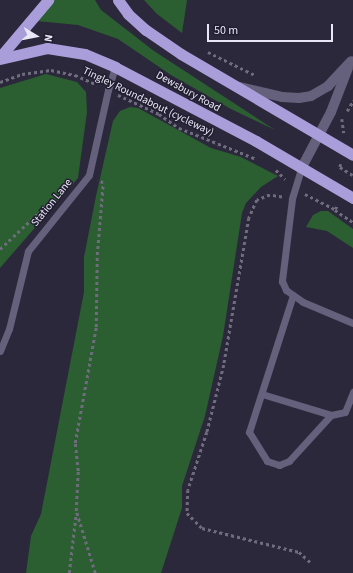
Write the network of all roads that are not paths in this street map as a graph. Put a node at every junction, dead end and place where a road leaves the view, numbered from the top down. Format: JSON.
{"nodes":[{"id":1,"x":48,"y":0,"type":"edge"},
{"id":2,"x":118,"y":0,"type":"edge"},
{"id":3,"x":0,"y":58,"type":"edge"},
{"id":4,"x":352,"y":59,"type":"edge"},
{"id":5,"x":116,"y":66,"type":"junction"},
{"id":6,"x":234,"y":86,"type":"junction"},
{"id":7,"x":319,"y":135,"type":"junction"},
{"id":8,"x":353,"y":156,"type":"edge"},
{"id":9,"x":301,"y":169,"type":"junction"},
{"id":10,"x":349,"y":196,"type":"edge"},
{"id":11,"x":293,"y":296,"type":"junction"},
{"id":12,"x":353,"y":323,"type":"edge"},
{"id":13,"x":0,"y":351,"type":"edge"},
{"id":14,"x":353,"y":392,"type":"edge"},
{"id":15,"x":262,"y":394,"type":"junction"},
{"id":16,"x":331,"y":415,"type":"junction"}],
"edges":[{"from":1,"to":3,"type":"highway"},
{"from":2,"to":6,"type":"highway"},
{"from":3,"to":5,"type":"highway","name":"Dewsbury Road"},
{"from":4,"to":6,"type":"street"},
{"from":4,"to":7,"type":"street"},
{"from":5,"to":9,"type":"highway","name":"Dewsbury Road"},
{"from":5,"to":13,"type":"lane","name":"Station Lane"},
{"from":6,"to":7,"type":"highway"},
{"from":7,"to":8,"type":"highway"},
{"from":7,"to":9,"type":"street"},
{"from":9,"to":10,"type":"highway","name":"Dewsbury Road"},
{"from":9,"to":11,"type":"lane"},
{"from":11,"to":12,"type":"lane"},
{"from":11,"to":15,"type":"lane"},
{"from":14,"to":16,"type":"lane"},
{"from":15,"to":16,"type":"lane"},
{"from":15,"to":16,"type":"lane"}]}
